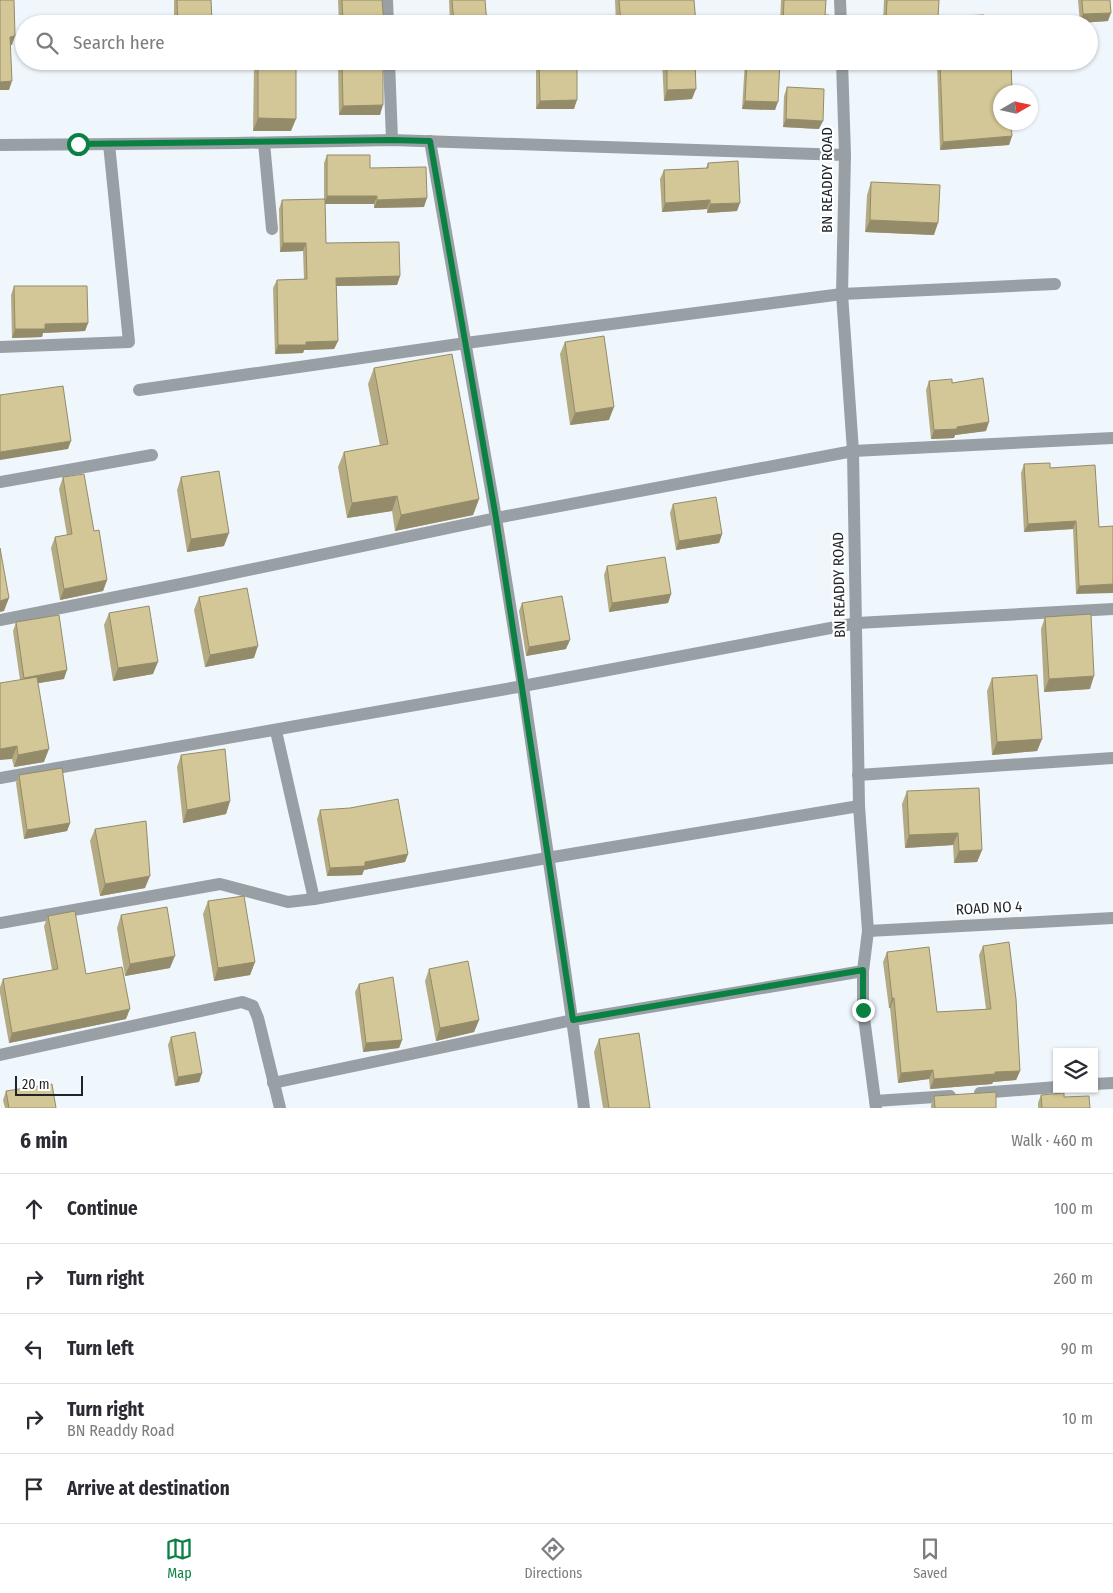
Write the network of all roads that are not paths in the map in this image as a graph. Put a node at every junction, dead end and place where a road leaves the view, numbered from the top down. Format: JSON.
{"nodes":[{"id":1,"x":387,"y":0,"type":"edge"},
{"id":2,"x":840,"y":0,"type":"edge"},
{"id":3,"x":388,"y":15,"type":"edge"},
{"id":4,"x":841,"y":15,"type":"edge"},
{"id":5,"x":389,"y":70,"type":"edge"},
{"id":6,"x":842,"y":70,"type":"edge"},
{"id":7,"x":392,"y":140,"type":"junction"},
{"id":8,"x":430,"y":141,"type":"junction"},
{"id":9,"x":264,"y":143,"type":"junction"},
{"id":10,"x":109,"y":144,"type":"junction"},
{"id":11,"x":0,"y":145,"type":"edge"},
{"id":12,"x":845,"y":155,"type":"junction"},
{"id":13,"x":272,"y":229,"type":"dead end"},
{"id":14,"x":1055,"y":284,"type":"dead end"},
{"id":15,"x":842,"y":294,"type":"junction"},
{"id":16,"x":466,"y":343,"type":"junction"},
{"id":17,"x":0,"y":347,"type":"edge"},
{"id":18,"x":139,"y":390,"type":"dead end"},
{"id":19,"x":1113,"y":438,"type":"edge"},
{"id":20,"x":853,"y":451,"type":"junction"},
{"id":21,"x":152,"y":455,"type":"dead end"},
{"id":22,"x":0,"y":482,"type":"edge"},
{"id":23,"x":496,"y":518,"type":"junction"},
{"id":24,"x":1113,"y":609,"type":"edge"},
{"id":25,"x":0,"y":620,"type":"edge"},
{"id":26,"x":857,"y":623,"type":"junction"},
{"id":27,"x":523,"y":686,"type":"junction"},
{"id":28,"x":276,"y":731,"type":"junction"},
{"id":29,"x":1113,"y":758,"type":"edge"},
{"id":30,"x":858,"y":776,"type":"junction"},
{"id":31,"x":0,"y":778,"type":"edge"},
{"id":32,"x":859,"y":806,"type":"junction"},
{"id":33,"x":547,"y":858,"type":"junction"},
{"id":34,"x":314,"y":899,"type":"junction"},
{"id":35,"x":1113,"y":918,"type":"edge"},
{"id":36,"x":0,"y":923,"type":"edge"},
{"id":37,"x":868,"y":931,"type":"junction"},
{"id":38,"x":863,"y":970,"type":"junction"},
{"id":39,"x":573,"y":1020,"type":"junction"},
{"id":40,"x":0,"y":1054,"type":"edge"},
{"id":41,"x":273,"y":1083,"type":"junction"},
{"id":42,"x":1113,"y":1083,"type":"edge"},
{"id":43,"x":1098,"y":1084,"type":"edge"},
{"id":44,"x":1053,"y":1087,"type":"edge"},
{"id":45,"x":875,"y":1105,"type":"edge"},
{"id":46,"x":280,"y":1108,"type":"edge"},
{"id":47,"x":584,"y":1108,"type":"edge"}],
"edges":[{"from":1,"to":3,"type":"street"},
{"from":2,"to":4,"type":"street"},
{"from":5,"to":7,"type":"street"},
{"from":6,"to":12,"type":"street","name":"BN READDY ROAD"},
{"from":7,"to":8,"type":"street"},
{"from":7,"to":9,"type":"street"},
{"from":8,"to":12,"type":"street"},
{"from":8,"to":16,"type":"street"},
{"from":9,"to":10,"type":"street"},
{"from":9,"to":13,"type":"street"},
{"from":10,"to":11,"type":"street"},
{"from":10,"to":17,"type":"street"},
{"from":12,"to":15,"type":"street","name":"BN READDY ROAD"},
{"from":14,"to":15,"type":"street"},
{"from":15,"to":16,"type":"street"},
{"from":15,"to":20,"type":"street","name":"BN READDY ROAD"},
{"from":16,"to":18,"type":"street"},
{"from":16,"to":23,"type":"street"},
{"from":19,"to":20,"type":"street"},
{"from":20,"to":23,"type":"street"},
{"from":20,"to":26,"type":"street","name":"BN READDY ROAD"},
{"from":21,"to":22,"type":"street"},
{"from":23,"to":25,"type":"street"},
{"from":23,"to":27,"type":"street"},
{"from":24,"to":26,"type":"street"},
{"from":26,"to":27,"type":"street"},
{"from":26,"to":30,"type":"street","name":"BN READDY ROAD"},
{"from":27,"to":28,"type":"street"},
{"from":27,"to":33,"type":"street"},
{"from":28,"to":31,"type":"street"},
{"from":28,"to":34,"type":"street"},
{"from":29,"to":30,"type":"street"},
{"from":30,"to":32,"type":"street","name":"BN READDY ROAD"},
{"from":32,"to":33,"type":"street"},
{"from":32,"to":37,"type":"street","name":"BN READDY ROAD"},
{"from":33,"to":34,"type":"street"},
{"from":33,"to":39,"type":"street"},
{"from":34,"to":36,"type":"street"},
{"from":35,"to":37,"type":"street","name":"ROAD NO 4"},
{"from":37,"to":38,"type":"street","name":"BN READDY ROAD"},
{"from":38,"to":39,"type":"street"},
{"from":38,"to":45,"type":"street","name":"BN READDY ROAD"},
{"from":39,"to":41,"type":"street"},
{"from":39,"to":47,"type":"street"},
{"from":40,"to":41,"type":"street"},
{"from":41,"to":46,"type":"street"},
{"from":42,"to":43,"type":"street"},
{"from":44,"to":45,"type":"street"}]}
